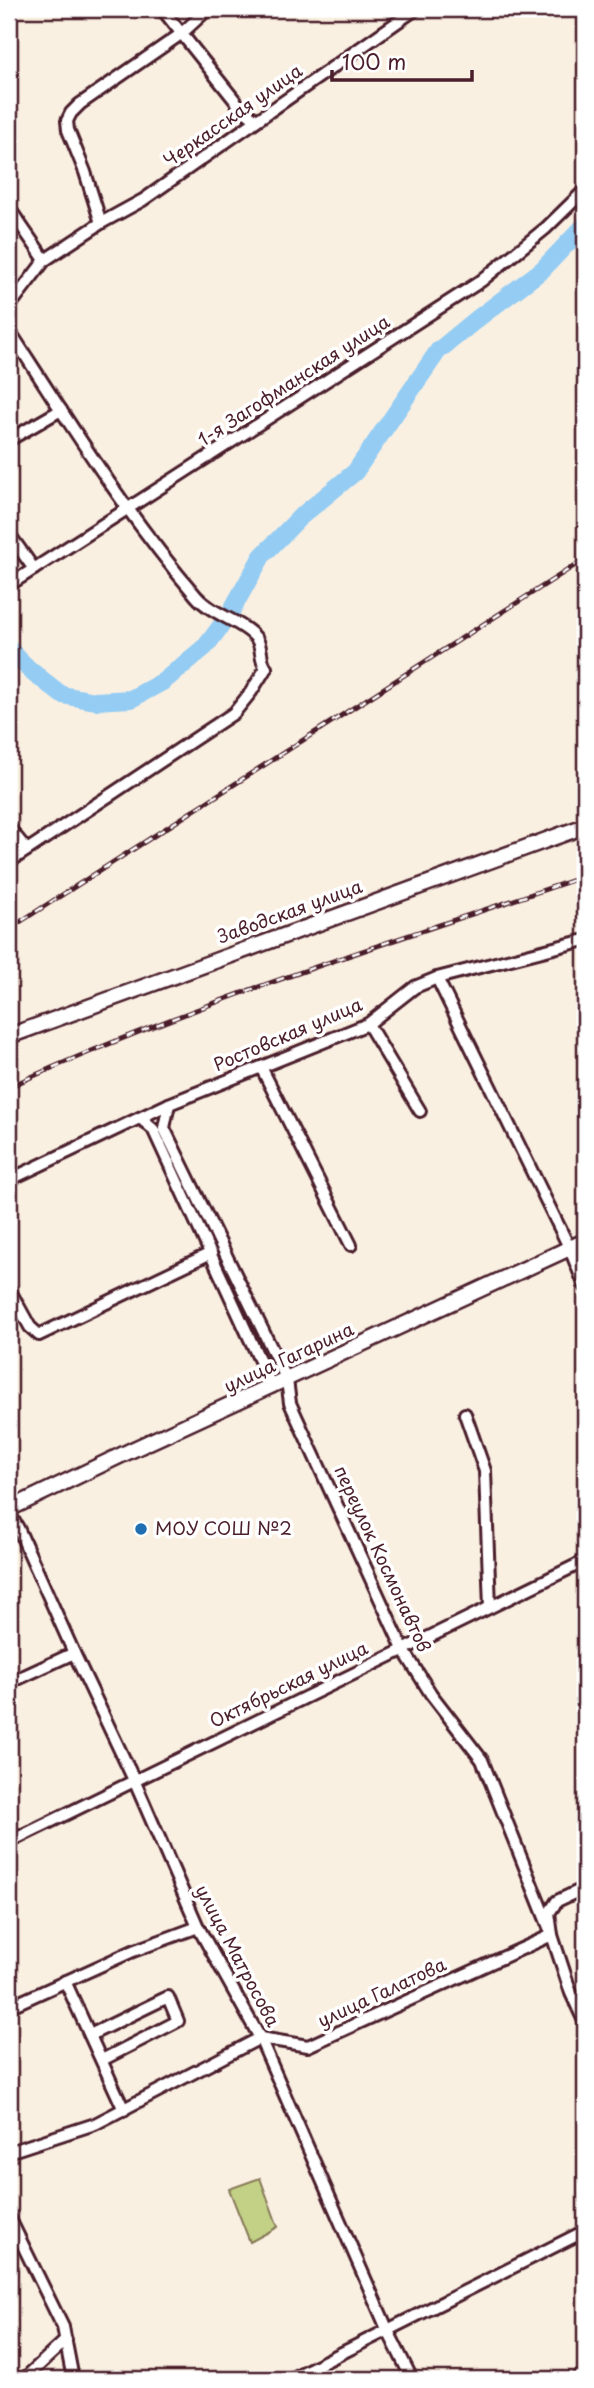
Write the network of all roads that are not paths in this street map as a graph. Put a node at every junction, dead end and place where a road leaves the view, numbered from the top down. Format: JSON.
{"nodes":[{"id":1,"x":162,"y":9,"type":"edge"},
{"id":2,"x":208,"y":9,"type":"edge"},
{"id":3,"x":416,"y":9,"type":"edge"},
{"id":4,"x":181,"y":34,"type":"junction"},
{"id":5,"x":256,"y":120,"type":"junction"},
{"id":6,"x":585,"y":190,"type":"edge"},
{"id":7,"x":9,"y":208,"type":"edge"},
{"id":8,"x":101,"y":223,"type":"junction"},
{"id":9,"x":45,"y":260,"type":"junction"},
{"id":10,"x":9,"y":307,"type":"edge"},
{"id":11,"x":9,"y":330,"type":"edge"},
{"id":12,"x":61,"y":410,"type":"junction"},
{"id":13,"x":9,"y":440,"type":"edge"},
{"id":14,"x":127,"y":510,"type":"junction"},
{"id":15,"x":9,"y":534,"type":"edge"},
{"id":16,"x":34,"y":569,"type":"junction"},
{"id":17,"x":9,"y":585,"type":"edge"},
{"id":18,"x":585,"y":826,"type":"edge"},
{"id":19,"x":9,"y":828,"type":"edge"},
{"id":20,"x":27,"y":850,"type":"junction"},
{"id":21,"x":9,"y":862,"type":"edge"},
{"id":22,"x":585,"y":940,"type":"edge"},
{"id":23,"x":438,"y":978,"type":"junction"},
{"id":24,"x":368,"y":1024,"type":"junction"},
{"id":25,"x":9,"y":1036,"type":"edge"},
{"id":26,"x":261,"y":1067,"type":"junction"},
{"id":27,"x":169,"y":1104,"type":"junction"},
{"id":28,"x":420,"y":1111,"type":"dead end"},
{"id":29,"x":140,"y":1118,"type":"junction"},
{"id":30,"x":9,"y":1180,"type":"edge"},
{"id":31,"x":585,"y":1241,"type":"edge"},
{"id":32,"x":351,"y":1245,"type":"dead end"},
{"id":33,"x":570,"y":1249,"type":"junction"},
{"id":34,"x":211,"y":1253,"type":"junction"},
{"id":35,"x":585,"y":1286,"type":"edge"},
{"id":36,"x":9,"y":1289,"type":"edge"},
{"id":37,"x":286,"y":1380,"type":"junction"},
{"id":38,"x":272,"y":1387,"type":"junction"},
{"id":39,"x":465,"y":1414,"type":"dead end"},
{"id":40,"x":9,"y":1511,"type":"edge"},
{"id":41,"x":585,"y":1562,"type":"edge"},
{"id":42,"x":490,"y":1607,"type":"junction"},
{"id":43,"x":402,"y":1649,"type":"junction"},
{"id":44,"x":74,"y":1653,"type":"junction"},
{"id":45,"x":9,"y":1683,"type":"edge"},
{"id":46,"x":134,"y":1780,"type":"junction"},
{"id":47,"x":9,"y":1842,"type":"edge"},
{"id":48,"x":585,"y":1888,"type":"edge"},
{"id":49,"x":198,"y":1927,"type":"junction"},
{"id":50,"x":552,"y":1935,"type":"junction"},
{"id":51,"x":65,"y":1981,"type":"junction"},
{"id":52,"x":9,"y":2007,"type":"edge"},
{"id":53,"x":585,"y":2023,"type":"edge"},
{"id":54,"x":90,"y":2035,"type":"junction"},
{"id":55,"x":260,"y":2038,"type":"junction"},
{"id":56,"x":102,"y":2060,"type":"junction"},
{"id":57,"x":124,"y":2110,"type":"junction"},
{"id":58,"x":9,"y":2152,"type":"edge"},
{"id":59,"x":9,"y":2217,"type":"edge"},
{"id":60,"x":585,"y":2231,"type":"edge"},
{"id":61,"x":388,"y":2331,"type":"junction"},
{"id":62,"x":66,"y":2340,"type":"junction"},
{"id":63,"x":9,"y":2374,"type":"edge"},
{"id":64,"x":585,"y":2374,"type":"edge"},
{"id":65,"x":12,"y":2379,"type":"edge"},
{"id":66,"x":24,"y":2379,"type":"edge"},
{"id":67,"x":73,"y":2379,"type":"edge"},
{"id":68,"x":290,"y":2379,"type":"edge"},
{"id":69,"x":412,"y":2379,"type":"edge"},
{"id":70,"x":576,"y":2379,"type":"edge"}],
"edges":[{"from":1,"to":4,"type":"street"},
{"from":2,"to":4,"type":"street"},
{"from":3,"to":5,"type":"street","name":"Черкасская улица"},
{"from":4,"to":5,"type":"street"},
{"from":4,"to":8,"type":"street"},
{"from":5,"to":8,"type":"street","name":"Черкасская улица"},
{"from":6,"to":14,"type":"street","name":"1-я Загофманская улица"},
{"from":7,"to":9,"type":"street"},
{"from":8,"to":9,"type":"street","name":"Черкасская улица"},
{"from":9,"to":10,"type":"street","name":"Черкасская улица"},
{"from":11,"to":12,"type":"street"},
{"from":12,"to":13,"type":"street"},
{"from":12,"to":14,"type":"street"},
{"from":14,"to":16,"type":"street","name":"1-я Загофманская улица"},
{"from":14,"to":20,"type":"street"},
{"from":15,"to":16,"type":"street"},
{"from":16,"to":17,"type":"street","name":"1-я Загофманская улица"},
{"from":18,"to":25,"type":"main road","name":"Заводская улица"},
{"from":19,"to":20,"type":"street"},
{"from":20,"to":21,"type":"street"},
{"from":22,"to":23,"type":"street","name":"Ростовская улица"},
{"from":23,"to":24,"type":"street","name":"Ростовская улица"},
{"from":23,"to":33,"type":"street"},
{"from":24,"to":26,"type":"street","name":"Ростовская улица"},
{"from":24,"to":28,"type":"street"},
{"from":26,"to":27,"type":"street","name":"Ростовская улица"},
{"from":26,"to":32,"type":"street"},
{"from":27,"to":29,"type":"street","name":"Ростовская улица"},
{"from":27,"to":37,"type":"street","name":"переулок Космонавтов"},
{"from":29,"to":30,"type":"street","name":"Ростовская улица"},
{"from":29,"to":34,"type":"street"},
{"from":31,"to":33,"type":"main road","name":"улица Гагарина"},
{"from":33,"to":35,"type":"street"},
{"from":33,"to":37,"type":"main road","name":"улица Гагарина"},
{"from":34,"to":36,"type":"street"},
{"from":34,"to":38,"type":"street"},
{"from":37,"to":38,"type":"main road","name":"улица Гагарина"},
{"from":37,"to":43,"type":"street","name":"переулок Космонавтов"},
{"from":38,"to":40,"type":"main road","name":"улица Гагарина"},
{"from":39,"to":42,"type":"street"},
{"from":40,"to":44,"type":"street","name":"улица Матросова"},
{"from":41,"to":42,"type":"street","name":"Октябрьская улица"},
{"from":42,"to":43,"type":"street","name":"Октябрьская улица"},
{"from":43,"to":46,"type":"street","name":"Октябрьская улица"},
{"from":43,"to":50,"type":"street","name":"переулок Космонавтов"},
{"from":44,"to":45,"type":"street"},
{"from":44,"to":46,"type":"street","name":"улица Матросова"},
{"from":46,"to":47,"type":"street","name":"Октябрьская улица"},
{"from":46,"to":49,"type":"street","name":"улица Матросова"},
{"from":48,"to":50,"type":"street"},
{"from":49,"to":51,"type":"street"},
{"from":49,"to":55,"type":"street","name":"улица Матросова"},
{"from":50,"to":53,"type":"street","name":"переулок Космонавтов"},
{"from":50,"to":55,"type":"street","name":"улица Галатова"},
{"from":51,"to":52,"type":"street"},
{"from":51,"to":54,"type":"street"},
{"from":54,"to":56,"type":"street"},
{"from":54,"to":56,"type":"street"},
{"from":55,"to":57,"type":"street"},
{"from":55,"to":61,"type":"street","name":"улица Матросова"},
{"from":56,"to":57,"type":"street"},
{"from":57,"to":58,"type":"street"},
{"from":59,"to":62,"type":"street"},
{"from":60,"to":61,"type":"street"},
{"from":61,"to":68,"type":"street"},
{"from":61,"to":69,"type":"street","name":"улица Матросова"},
{"from":62,"to":66,"type":"street"},
{"from":62,"to":67,"type":"street"},
{"from":63,"to":65,"type":"street"},
{"from":64,"to":70,"type":"street"}]}
